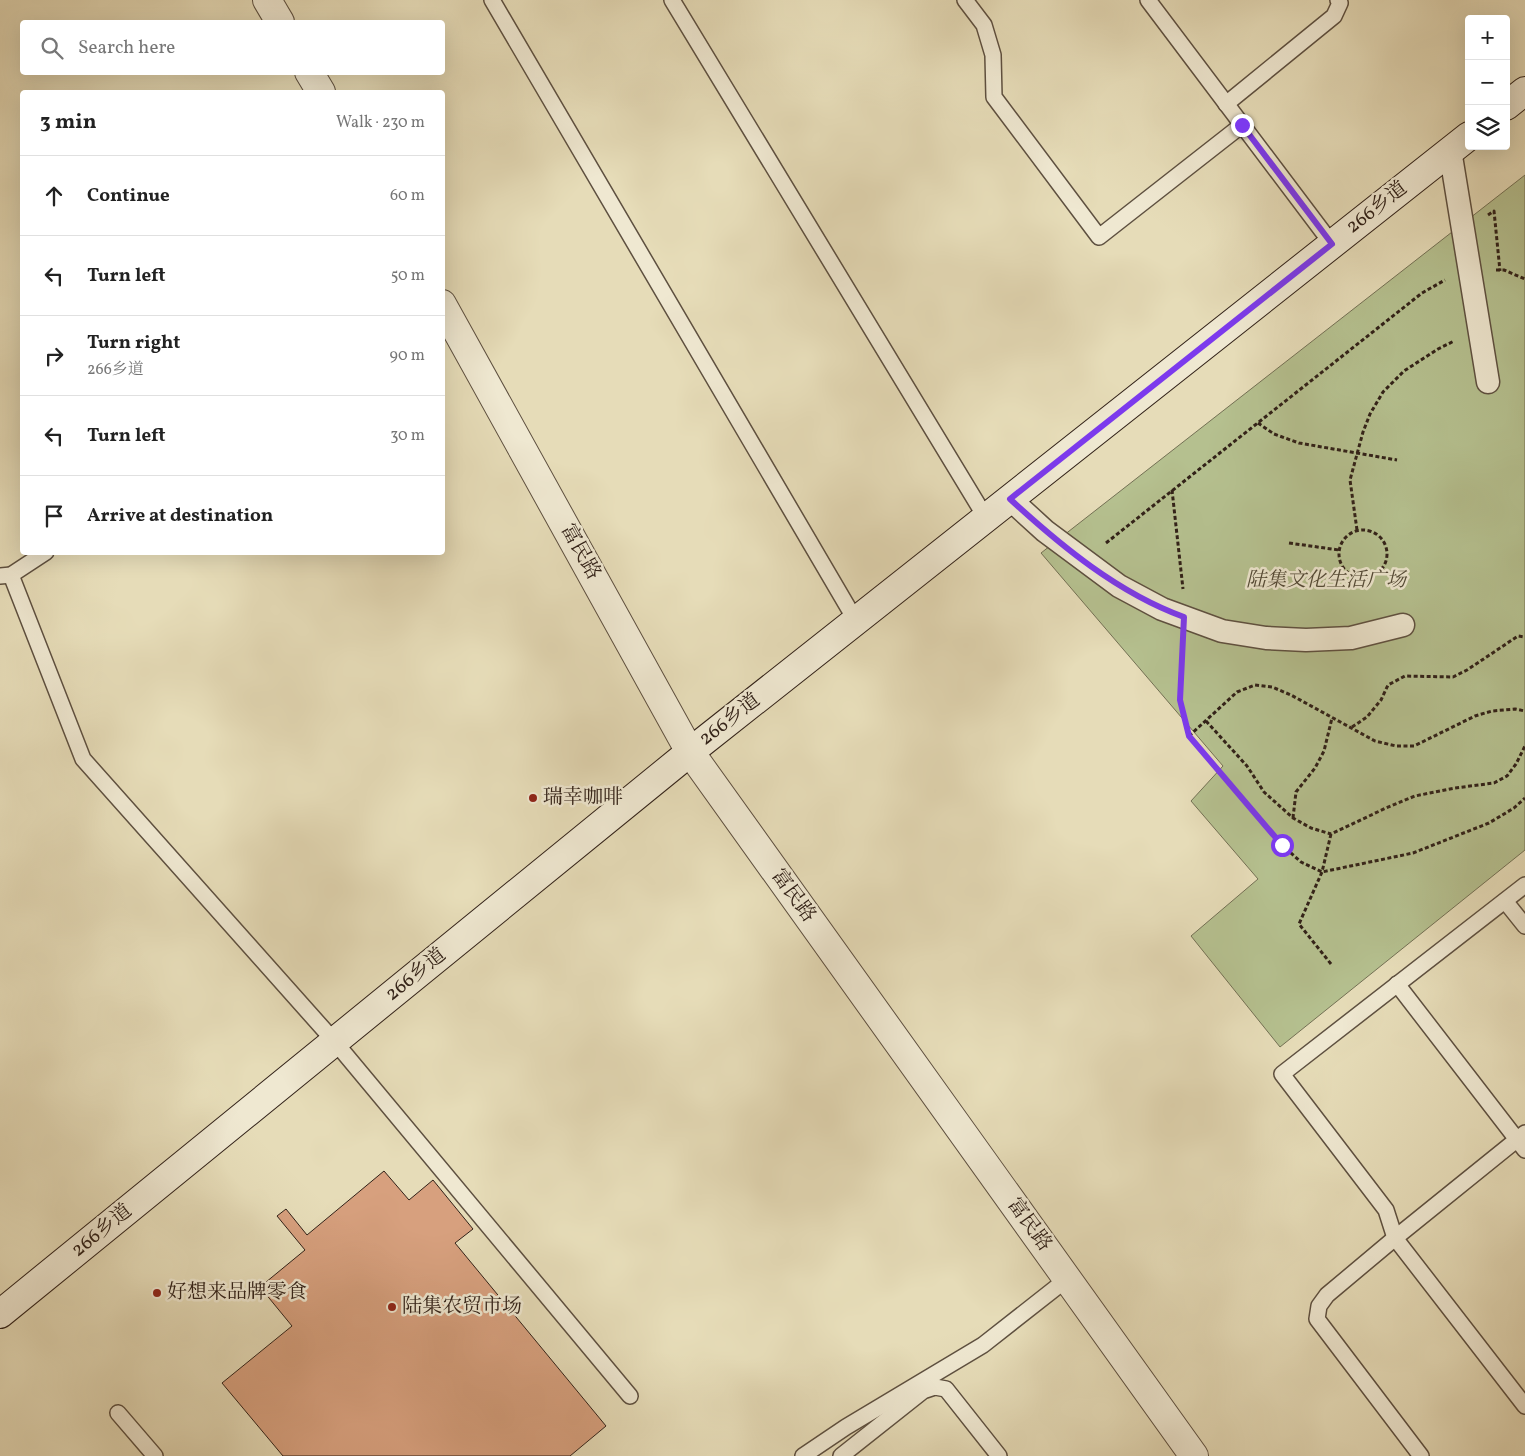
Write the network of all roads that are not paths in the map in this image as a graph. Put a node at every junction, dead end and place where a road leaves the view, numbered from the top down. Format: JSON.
{"nodes":[{"id":1,"x":268,"y":0,"type":"edge"},
{"id":2,"x":492,"y":0,"type":"edge"},
{"id":3,"x":672,"y":0,"type":"edge"},
{"id":4,"x":965,"y":0,"type":"edge"},
{"id":5,"x":1148,"y":0,"type":"edge"},
{"id":6,"x":1338,"y":0,"type":"edge"},
{"id":7,"x":279,"y":20,"type":"edge"},
{"id":8,"x":311,"y":75,"type":"edge"},
{"id":9,"x":320,"y":90,"type":"edge"},
{"id":10,"x":1525,"y":91,"type":"edge"},
{"id":11,"x":1226,"y":104,"type":"junction"},
{"id":12,"x":1507,"y":105,"type":"edge"},
{"id":13,"x":1242,"y":125,"type":"junction"},
{"id":14,"x":1460,"y":143,"type":"edge"},
{"id":15,"x":1332,"y":244,"type":"junction"},
{"id":16,"x":445,"y":309,"type":"edge"},
{"id":17,"x":1488,"y":382,"type":"dead end"},
{"id":18,"x":1010,"y":499,"type":"junction"},
{"id":19,"x":986,"y":518,"type":"junction"},
{"id":20,"x":41,"y":555,"type":"edge"},
{"id":21,"x":5,"y":576,"type":"edge"},
{"id":22,"x":856,"y":621,"type":"junction"},
{"id":23,"x":1403,"y":625,"type":"dead end"},
{"id":24,"x":690,"y":752,"type":"junction"},
{"id":25,"x":1525,"y":885,"type":"edge"},
{"id":26,"x":1506,"y":900,"type":"junction"},
{"id":27,"x":1525,"y":926,"type":"edge"},
{"id":28,"x":1397,"y":984,"type":"junction"},
{"id":29,"x":335,"y":1042,"type":"junction"},
{"id":30,"x":1522,"y":1140,"type":"edge"},
{"id":31,"x":1395,"y":1238,"type":"junction"},
{"id":32,"x":1067,"y":1279,"type":"junction"},
{"id":33,"x":0,"y":1314,"type":"edge"},
{"id":34,"x":630,"y":1396,"type":"dead end"},
{"id":35,"x":1525,"y":1406,"type":"edge"},
{"id":36,"x":118,"y":1412,"type":"dead end"},
{"id":37,"x":155,"y":1456,"type":"edge"},
{"id":38,"x":803,"y":1456,"type":"edge"},
{"id":39,"x":841,"y":1456,"type":"edge"},
{"id":40,"x":999,"y":1456,"type":"edge"},
{"id":41,"x":1194,"y":1456,"type":"edge"},
{"id":42,"x":1421,"y":1456,"type":"edge"}],
"edges":[{"from":1,"to":7,"type":"main road"},
{"from":2,"to":22,"type":"lane"},
{"from":3,"to":19,"type":"lane"},
{"from":4,"to":13,"type":"lane"},
{"from":5,"to":11,"type":"lane"},
{"from":6,"to":11,"type":"lane"},
{"from":8,"to":9,"type":"main road"},
{"from":10,"to":12,"type":"main road"},
{"from":11,"to":13,"type":"lane"},
{"from":13,"to":15,"type":"lane"},
{"from":14,"to":15,"type":"main road","name":"266乡道"},
{"from":14,"to":17,"type":"street"},
{"from":15,"to":18,"type":"main road","name":"266乡道"},
{"from":16,"to":24,"type":"main road","name":"富民路"},
{"from":18,"to":19,"type":"main road","name":"266乡道"},
{"from":18,"to":23,"type":"street"},
{"from":19,"to":22,"type":"main road","name":"266乡道"},
{"from":20,"to":21,"type":"lane"},
{"from":21,"to":29,"type":"lane"},
{"from":22,"to":24,"type":"main road","name":"266乡道"},
{"from":24,"to":29,"type":"main road","name":"266乡道"},
{"from":24,"to":32,"type":"main road","name":"富民路"},
{"from":25,"to":26,"type":"lane"},
{"from":26,"to":27,"type":"lane"},
{"from":26,"to":28,"type":"lane"},
{"from":28,"to":30,"type":"lane"},
{"from":28,"to":31,"type":"lane"},
{"from":29,"to":33,"type":"main road","name":"266乡道"},
{"from":29,"to":34,"type":"lane"},
{"from":30,"to":31,"type":"lane"},
{"from":31,"to":35,"type":"lane"},
{"from":31,"to":42,"type":"lane"},
{"from":32,"to":38,"type":"lane"},
{"from":32,"to":41,"type":"main road","name":"富民路"},
{"from":36,"to":37,"type":"lane"},
{"from":39,"to":40,"type":"lane"}]}
